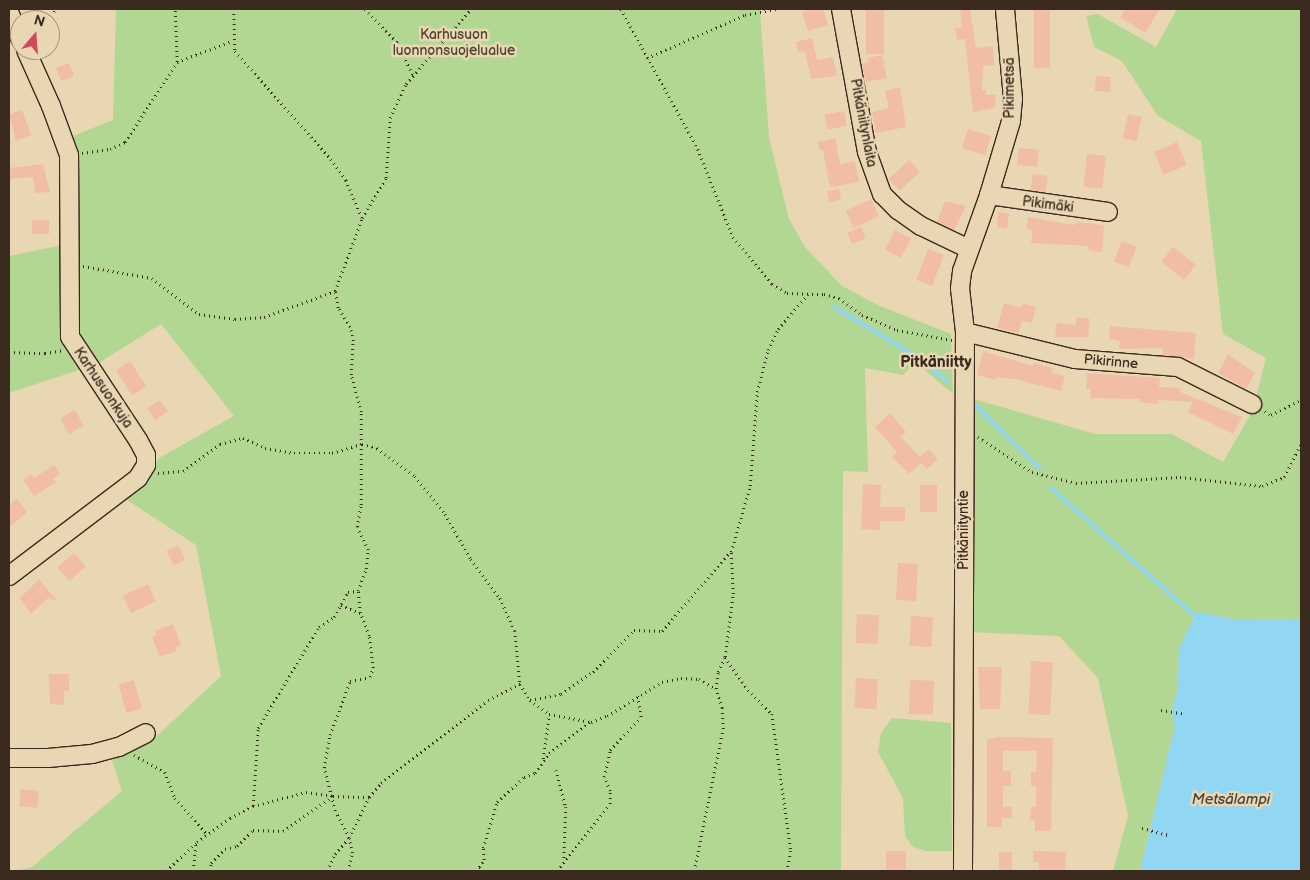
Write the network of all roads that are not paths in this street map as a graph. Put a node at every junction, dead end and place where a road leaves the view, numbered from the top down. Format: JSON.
{"nodes":[{"id":1,"x":841,"y":9,"type":"edge"},
{"id":2,"x":1005,"y":9,"type":"edge"},
{"id":3,"x":31,"y":60,"type":"edge"},
{"id":4,"x":989,"y":195,"type":"junction"},
{"id":5,"x":1108,"y":212,"type":"dead end"},
{"id":6,"x":969,"y":249,"type":"junction"},
{"id":7,"x":960,"y":336,"type":"junction"},
{"id":8,"x":1252,"y":404,"type":"road end"},
{"id":9,"x":9,"y":576,"type":"edge"},
{"id":10,"x":146,"y":733,"type":"dead end"},
{"id":11,"x":9,"y":758,"type":"edge"},
{"id":12,"x":963,"y":871,"type":"edge"}],
"edges":[{"from":1,"to":6,"type":"street","name":"Pitkäniitynlaita"},
{"from":2,"to":4,"type":"street","name":"Pikimetsä"},
{"from":3,"to":9,"type":"street","name":"Karhusuonkuja"},
{"from":4,"to":5,"type":"street","name":"Pikimäki"},
{"from":4,"to":6,"type":"street","name":"Pitkäniityntie"},
{"from":6,"to":7,"type":"street","name":"Pitkäniityntie"},
{"from":7,"to":8,"type":"street","name":"Pikirinne"},
{"from":7,"to":12,"type":"street","name":"Pitkäniityntie"},
{"from":10,"to":11,"type":"street"}]}
